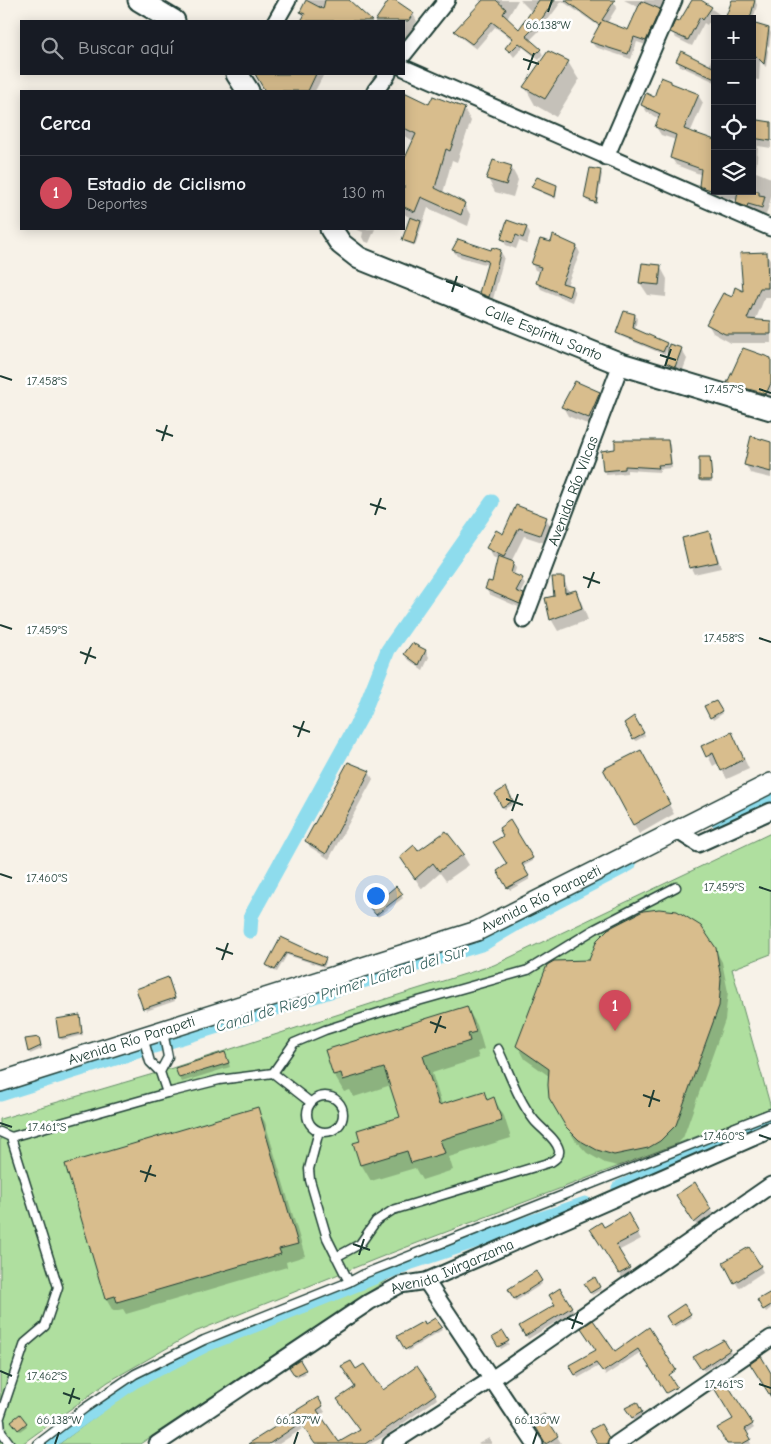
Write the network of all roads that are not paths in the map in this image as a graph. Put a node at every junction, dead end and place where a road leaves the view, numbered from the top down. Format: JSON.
{"nodes":[{"id":1,"x":139,"y":0,"type":"edge"},
{"id":2,"x":288,"y":0,"type":"edge"},
{"id":3,"x":448,"y":0,"type":"edge"},
{"id":4,"x":674,"y":0,"type":"edge"},
{"id":5,"x":172,"y":20,"type":"edge"},
{"id":6,"x":277,"y":20,"type":"edge"},
{"id":7,"x":405,"y":53,"type":"edge"},
{"id":8,"x":405,"y":68,"type":"edge"},
{"id":9,"x":387,"y":75,"type":"edge"},
{"id":10,"x":375,"y":90,"type":"edge"},
{"id":11,"x":606,"y":156,"type":"junction"},
{"id":12,"x":771,"y":228,"type":"edge"},
{"id":13,"x":332,"y":230,"type":"edge"},
{"id":14,"x":621,"y":364,"type":"junction"},
{"id":15,"x":771,"y":409,"type":"edge"},
{"id":16,"x":524,"y":620,"type":"dead end"},
{"id":17,"x":771,"y":783,"type":"edge"},
{"id":18,"x":771,"y":811,"type":"edge"},
{"id":19,"x":676,"y":830,"type":"junction"},
{"id":20,"x":676,"y":888,"type":"dead end"},
{"id":21,"x":162,"y":1031,"type":"junction"},
{"id":22,"x":143,"y":1037,"type":"junction"},
{"id":23,"x":498,"y":1049,"type":"dead end"},
{"id":24,"x":160,"y":1072,"type":"junction"},
{"id":25,"x":272,"y":1073,"type":"junction"},
{"id":26,"x":0,"y":1082,"type":"edge"},
{"id":27,"x":167,"y":1093,"type":"junction"},
{"id":28,"x":310,"y":1102,"type":"junction"},
{"id":29,"x":771,"y":1113,"type":"edge"},
{"id":30,"x":771,"y":1130,"type":"edge"},
{"id":31,"x":0,"y":1132,"type":"edge"},
{"id":32,"x":319,"y":1132,"type":"junction"},
{"id":33,"x":11,"y":1136,"type":"junction"},
{"id":34,"x":771,"y":1185,"type":"edge"},
{"id":35,"x":336,"y":1257,"type":"junction"},
{"id":36,"x":426,"y":1281,"type":"junction"},
{"id":37,"x":349,"y":1282,"type":"junction"},
{"id":38,"x":771,"y":1338,"type":"edge"},
{"id":39,"x":492,"y":1379,"type":"junction"},
{"id":40,"x":0,"y":1417,"type":"edge"},
{"id":41,"x":0,"y":1421,"type":"edge"},
{"id":42,"x":10,"y":1444,"type":"edge"},
{"id":43,"x":38,"y":1444,"type":"edge"},
{"id":44,"x":157,"y":1444,"type":"edge"},
{"id":45,"x":391,"y":1444,"type":"edge"},
{"id":46,"x":535,"y":1444,"type":"edge"},
{"id":47,"x":616,"y":1444,"type":"edge"}],
"edges":[{"from":1,"to":5,"type":"main road"},
{"from":2,"to":6,"type":"street"},
{"from":3,"to":7,"type":"street"},
{"from":4,"to":11,"type":"street"},
{"from":8,"to":11,"type":"street"},
{"from":9,"to":10,"type":"street"},
{"from":11,"to":12,"type":"street"},
{"from":13,"to":14,"type":"main road","name":"Calle Espíritu Santo"},
{"from":14,"to":15,"type":"main road","name":"Calle Espíritu Santo"},
{"from":14,"to":16,"type":"street","name":"Avenida Río Vilcas"},
{"from":17,"to":19,"type":"street","name":"Avenida Río Parapeti"},
{"from":18,"to":19,"type":"street"},
{"from":19,"to":21,"type":"street","name":"Avenida Río Parapeti"},
{"from":20,"to":25,"type":"lane"},
{"from":21,"to":22,"type":"street","name":"Avenida Río Parapeti"},
{"from":21,"to":24,"type":"lane"},
{"from":22,"to":24,"type":"lane"},
{"from":22,"to":26,"type":"street","name":"Avenida Río Parapeti"},
{"from":23,"to":35,"type":"lane"},
{"from":24,"to":27,"type":"lane"},
{"from":25,"to":27,"type":"lane"},
{"from":25,"to":28,"type":"lane"},
{"from":27,"to":33,"type":"lane"},
{"from":28,"to":32,"type":"lane"},
{"from":28,"to":32,"type":"lane"},
{"from":29,"to":37,"type":"lane"},
{"from":30,"to":36,"type":"street","name":"Avenida Ivirgarzama"},
{"from":31,"to":33,"type":"lane"},
{"from":32,"to":35,"type":"lane"},
{"from":33,"to":40,"type":"lane"},
{"from":34,"to":39,"type":"street"},
{"from":35,"to":37,"type":"lane"},
{"from":36,"to":39,"type":"street"},
{"from":36,"to":44,"type":"street","name":"Avenida Ivirgarzama"},
{"from":37,"to":43,"type":"lane"},
{"from":38,"to":47,"type":"street"},
{"from":39,"to":45,"type":"street"},
{"from":39,"to":46,"type":"street"},
{"from":41,"to":42,"type":"lane"}]}
